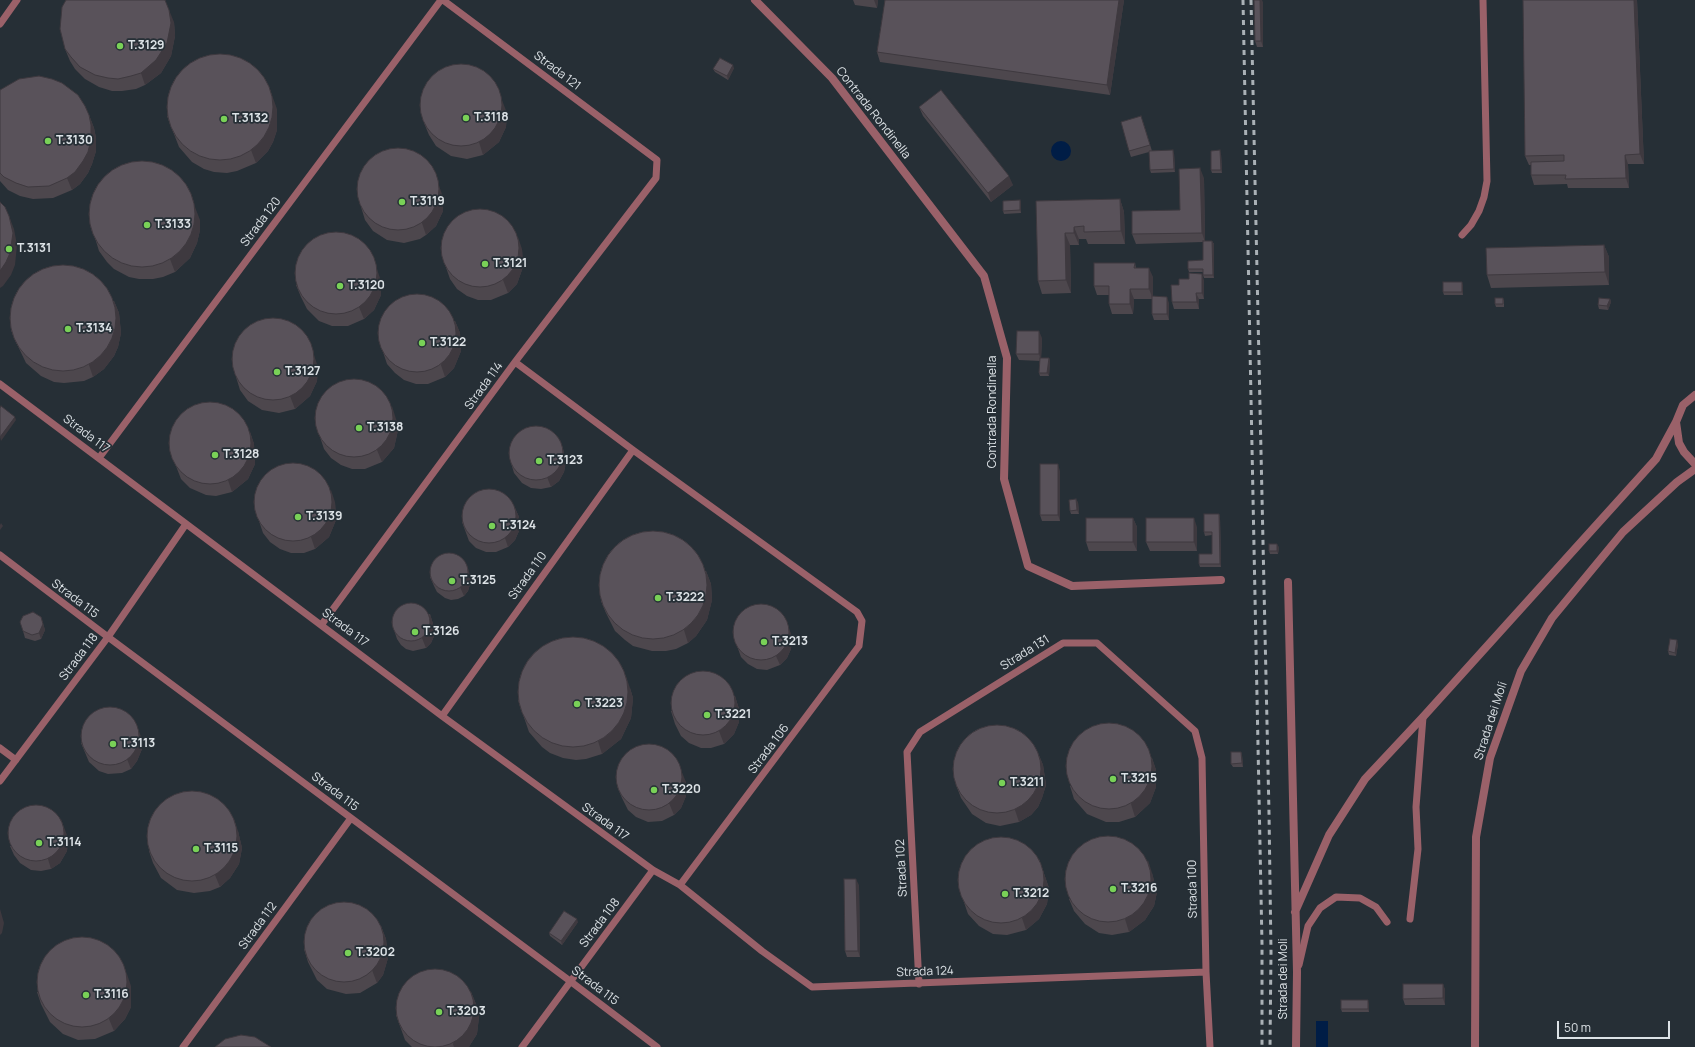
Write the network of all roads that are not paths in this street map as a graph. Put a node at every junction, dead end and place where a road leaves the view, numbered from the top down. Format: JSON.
{"nodes":[{"id":1,"x":17,"y":0,"type":"edge"},
{"id":2,"x":442,"y":0,"type":"edge"},
{"id":3,"x":755,"y":0,"type":"edge"},
{"id":4,"x":1483,"y":0,"type":"edge"},
{"id":5,"x":0,"y":24,"type":"edge"},
{"id":6,"x":658,"y":160,"type":"joint"},
{"id":7,"x":1462,"y":235,"type":"dead end"},
{"id":8,"x":515,"y":362,"type":"junction"},
{"id":9,"x":0,"y":384,"type":"edge"},
{"id":10,"x":1695,"y":395,"type":"edge"},
{"id":11,"x":1676,"y":422,"type":"junction"},
{"id":12,"x":633,"y":450,"type":"junction"},
{"id":13,"x":99,"y":458,"type":"junction"},
{"id":14,"x":1695,"y":464,"type":"edge"},
{"id":15,"x":1695,"y":469,"type":"edge"},
{"id":16,"x":186,"y":524,"type":"junction"},
{"id":17,"x":0,"y":555,"type":"edge"},
{"id":18,"x":1221,"y":580,"type":"dead end"},
{"id":19,"x":1288,"y":582,"type":"dead end"},
{"id":20,"x":322,"y":624,"type":"junction"},
{"id":21,"x":108,"y":637,"type":"junction"},
{"id":22,"x":442,"y":716,"type":"junction"},
{"id":23,"x":1423,"y":717,"type":"junction"},
{"id":24,"x":1195,"y":731,"type":"joint"},
{"id":25,"x":0,"y":748,"type":"edge"},
{"id":26,"x":907,"y":752,"type":"joint"},
{"id":27,"x":16,"y":760,"type":"junction"},
{"id":28,"x":0,"y":781,"type":"edge"},
{"id":29,"x":351,"y":818,"type":"junction"},
{"id":30,"x":653,"y":870,"type":"junction"},
{"id":31,"x":680,"y":885,"type":"junction"},
{"id":32,"x":1295,"y":912,"type":"junction"},
{"id":33,"x":1410,"y":919,"type":"dead end"},
{"id":34,"x":1387,"y":922,"type":"dead end"},
{"id":35,"x":1206,"y":972,"type":"junction"},
{"id":36,"x":1297,"y":972,"type":"junction"},
{"id":37,"x":570,"y":981,"type":"junction"},
{"id":38,"x":920,"y":984,"type":"junction"},
{"id":39,"x":183,"y":1047,"type":"edge"},
{"id":40,"x":522,"y":1047,"type":"edge"},
{"id":41,"x":656,"y":1047,"type":"edge"},
{"id":42,"x":1210,"y":1047,"type":"edge"},
{"id":43,"x":1296,"y":1047,"type":"edge"},
{"id":44,"x":1474,"y":1047,"type":"edge"}],
"edges":[{"from":1,"to":5,"type":"lane"},
{"from":2,"to":6,"type":"lane","name":"Strada 121"},
{"from":2,"to":13,"type":"lane","name":"Strada 120"},
{"from":3,"to":18,"type":"street","name":"Contrada Rondinella"},
{"from":4,"to":7,"type":"lane"},
{"from":6,"to":8,"type":"lane","name":"Strada 114"},
{"from":8,"to":12,"type":"lane"},
{"from":8,"to":20,"type":"lane","name":"Strada 114"},
{"from":9,"to":13,"type":"lane","name":"Strada 117"},
{"from":10,"to":11,"type":"street"},
{"from":11,"to":14,"type":"street"},
{"from":11,"to":23,"type":"street"},
{"from":12,"to":22,"type":"lane","name":"Strada 110"},
{"from":12,"to":31,"type":"lane","name":"Strada 106"},
{"from":13,"to":16,"type":"lane","name":"Strada 117"},
{"from":15,"to":44,"type":"street","name":"Strada dei Moli"},
{"from":16,"to":20,"type":"lane","name":"Strada 117"},
{"from":16,"to":21,"type":"lane","name":"Strada 118"},
{"from":17,"to":21,"type":"lane","name":"Strada 115"},
{"from":19,"to":32,"type":"street","name":"Strada dei Moli"},
{"from":20,"to":22,"type":"lane","name":"Strada 117"},
{"from":21,"to":27,"type":"lane","name":"Strada 118"},
{"from":21,"to":29,"type":"lane","name":"Strada 115"},
{"from":22,"to":30,"type":"lane","name":"Strada 117"},
{"from":23,"to":32,"type":"street"},
{"from":23,"to":33,"type":"lane"},
{"from":24,"to":26,"type":"lane","name":"Strada 131"},
{"from":24,"to":35,"type":"lane","name":"Strada 100"},
{"from":25,"to":27,"type":"lane"},
{"from":26,"to":38,"type":"lane","name":"Strada 102"},
{"from":27,"to":28,"type":"lane","name":"Strada 118"},
{"from":29,"to":37,"type":"lane","name":"Strada 115"},
{"from":29,"to":39,"type":"lane","name":"Strada 112"},
{"from":30,"to":31,"type":"lane","name":"Strada 117"},
{"from":30,"to":37,"type":"lane","name":"Strada 108"},
{"from":31,"to":38,"type":"lane","name":"Strada 124"},
{"from":32,"to":36,"type":"street","name":"Strada dei Moli"},
{"from":34,"to":36,"type":"lane"},
{"from":35,"to":38,"type":"lane","name":"Strada 124"},
{"from":35,"to":42,"type":"lane","name":"Strada 100"},
{"from":36,"to":43,"type":"street","name":"Strada dei Moli"},
{"from":37,"to":40,"type":"lane","name":"Strada 108"},
{"from":37,"to":41,"type":"lane","name":"Strada 115"}]}
